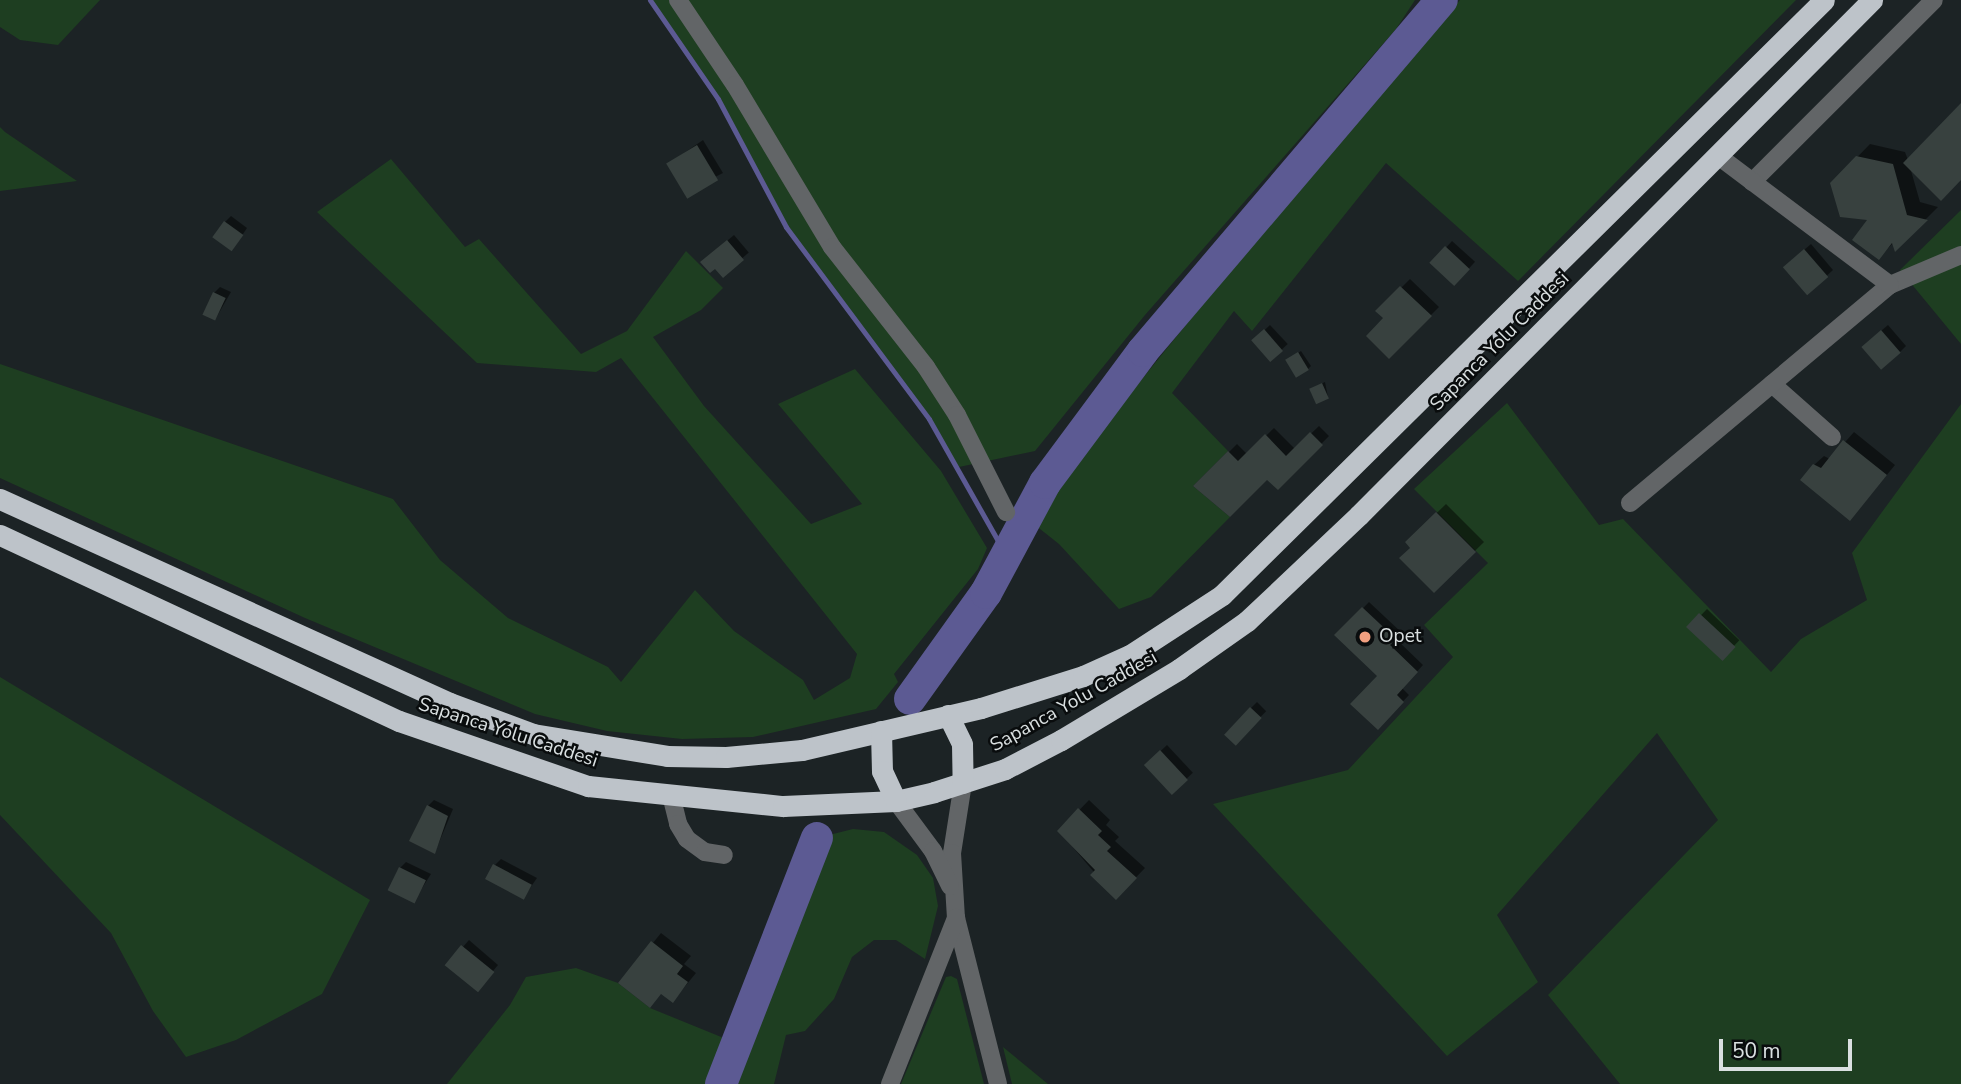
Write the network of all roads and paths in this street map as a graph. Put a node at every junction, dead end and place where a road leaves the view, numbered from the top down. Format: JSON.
{"nodes":[{"id":1,"x":678,"y":0,"type":"edge"},
{"id":2,"x":1824,"y":0,"type":"edge"},
{"id":3,"x":1872,"y":0,"type":"edge"},
{"id":4,"x":1934,"y":0,"type":"edge"},
{"id":5,"x":1717,"y":155,"type":"junction"},
{"id":6,"x":1752,"y":182,"type":"junction"},
{"id":7,"x":1961,"y":256,"type":"edge"},
{"id":8,"x":1890,"y":285,"type":"junction"},
{"id":9,"x":1772,"y":384,"type":"junction"},
{"id":10,"x":1832,"y":437,"type":"dead end"},
{"id":11,"x":0,"y":499,"type":"edge"},
{"id":12,"x":1630,"y":503,"type":"dead end"},
{"id":13,"x":1006,"y":512,"type":"dead end"},
{"id":14,"x":0,"y":536,"type":"edge"},
{"id":15,"x":948,"y":715,"type":"junction"},
{"id":16,"x":881,"y":731,"type":"junction"},
{"id":17,"x":963,"y":783,"type":"junction"},
{"id":18,"x":671,"y":795,"type":"junction"},
{"id":19,"x":896,"y":801,"type":"junction"},
{"id":20,"x":724,"y":855,"type":"dead end"},
{"id":21,"x":953,"y":892,"type":"junction"},
{"id":22,"x":956,"y":918,"type":"junction"},
{"id":23,"x":890,"y":1084,"type":"edge"},
{"id":24,"x":998,"y":1084,"type":"edge"}],
"edges":[{"from":1,"to":13,"type":"street"},
{"from":2,"to":15,"type":"highway","name":"Sapanca Yolu Caddesi"},
{"from":3,"to":5,"type":"highway","name":"Sapanca Yolu Caddesi"},
{"from":4,"to":6,"type":"street"},
{"from":5,"to":6,"type":"street"},
{"from":5,"to":17,"type":"highway","name":"Sapanca Yolu Caddesi"},
{"from":6,"to":8,"type":"street"},
{"from":7,"to":8,"type":"street"},
{"from":8,"to":9,"type":"street"},
{"from":9,"to":10,"type":"street"},
{"from":9,"to":12,"type":"street"},
{"from":11,"to":16,"type":"highway","name":"Sapanca Yolu Caddesi"},
{"from":14,"to":18,"type":"highway","name":"Sapanca Yolu Caddesi"},
{"from":15,"to":16,"type":"highway","name":"Sapanca Yolu Caddesi"},
{"from":15,"to":17,"type":"highway"},
{"from":16,"to":19,"type":"highway"},
{"from":17,"to":19,"type":"highway","name":"Sapanca Yolu Caddesi"},
{"from":17,"to":21,"type":"street"},
{"from":18,"to":19,"type":"highway","name":"Sapanca Yolu Caddesi"},
{"from":18,"to":20,"type":"street"},
{"from":19,"to":21,"type":"street"},
{"from":21,"to":22,"type":"street"},
{"from":22,"to":23,"type":"street"},
{"from":22,"to":24,"type":"street"}]}
